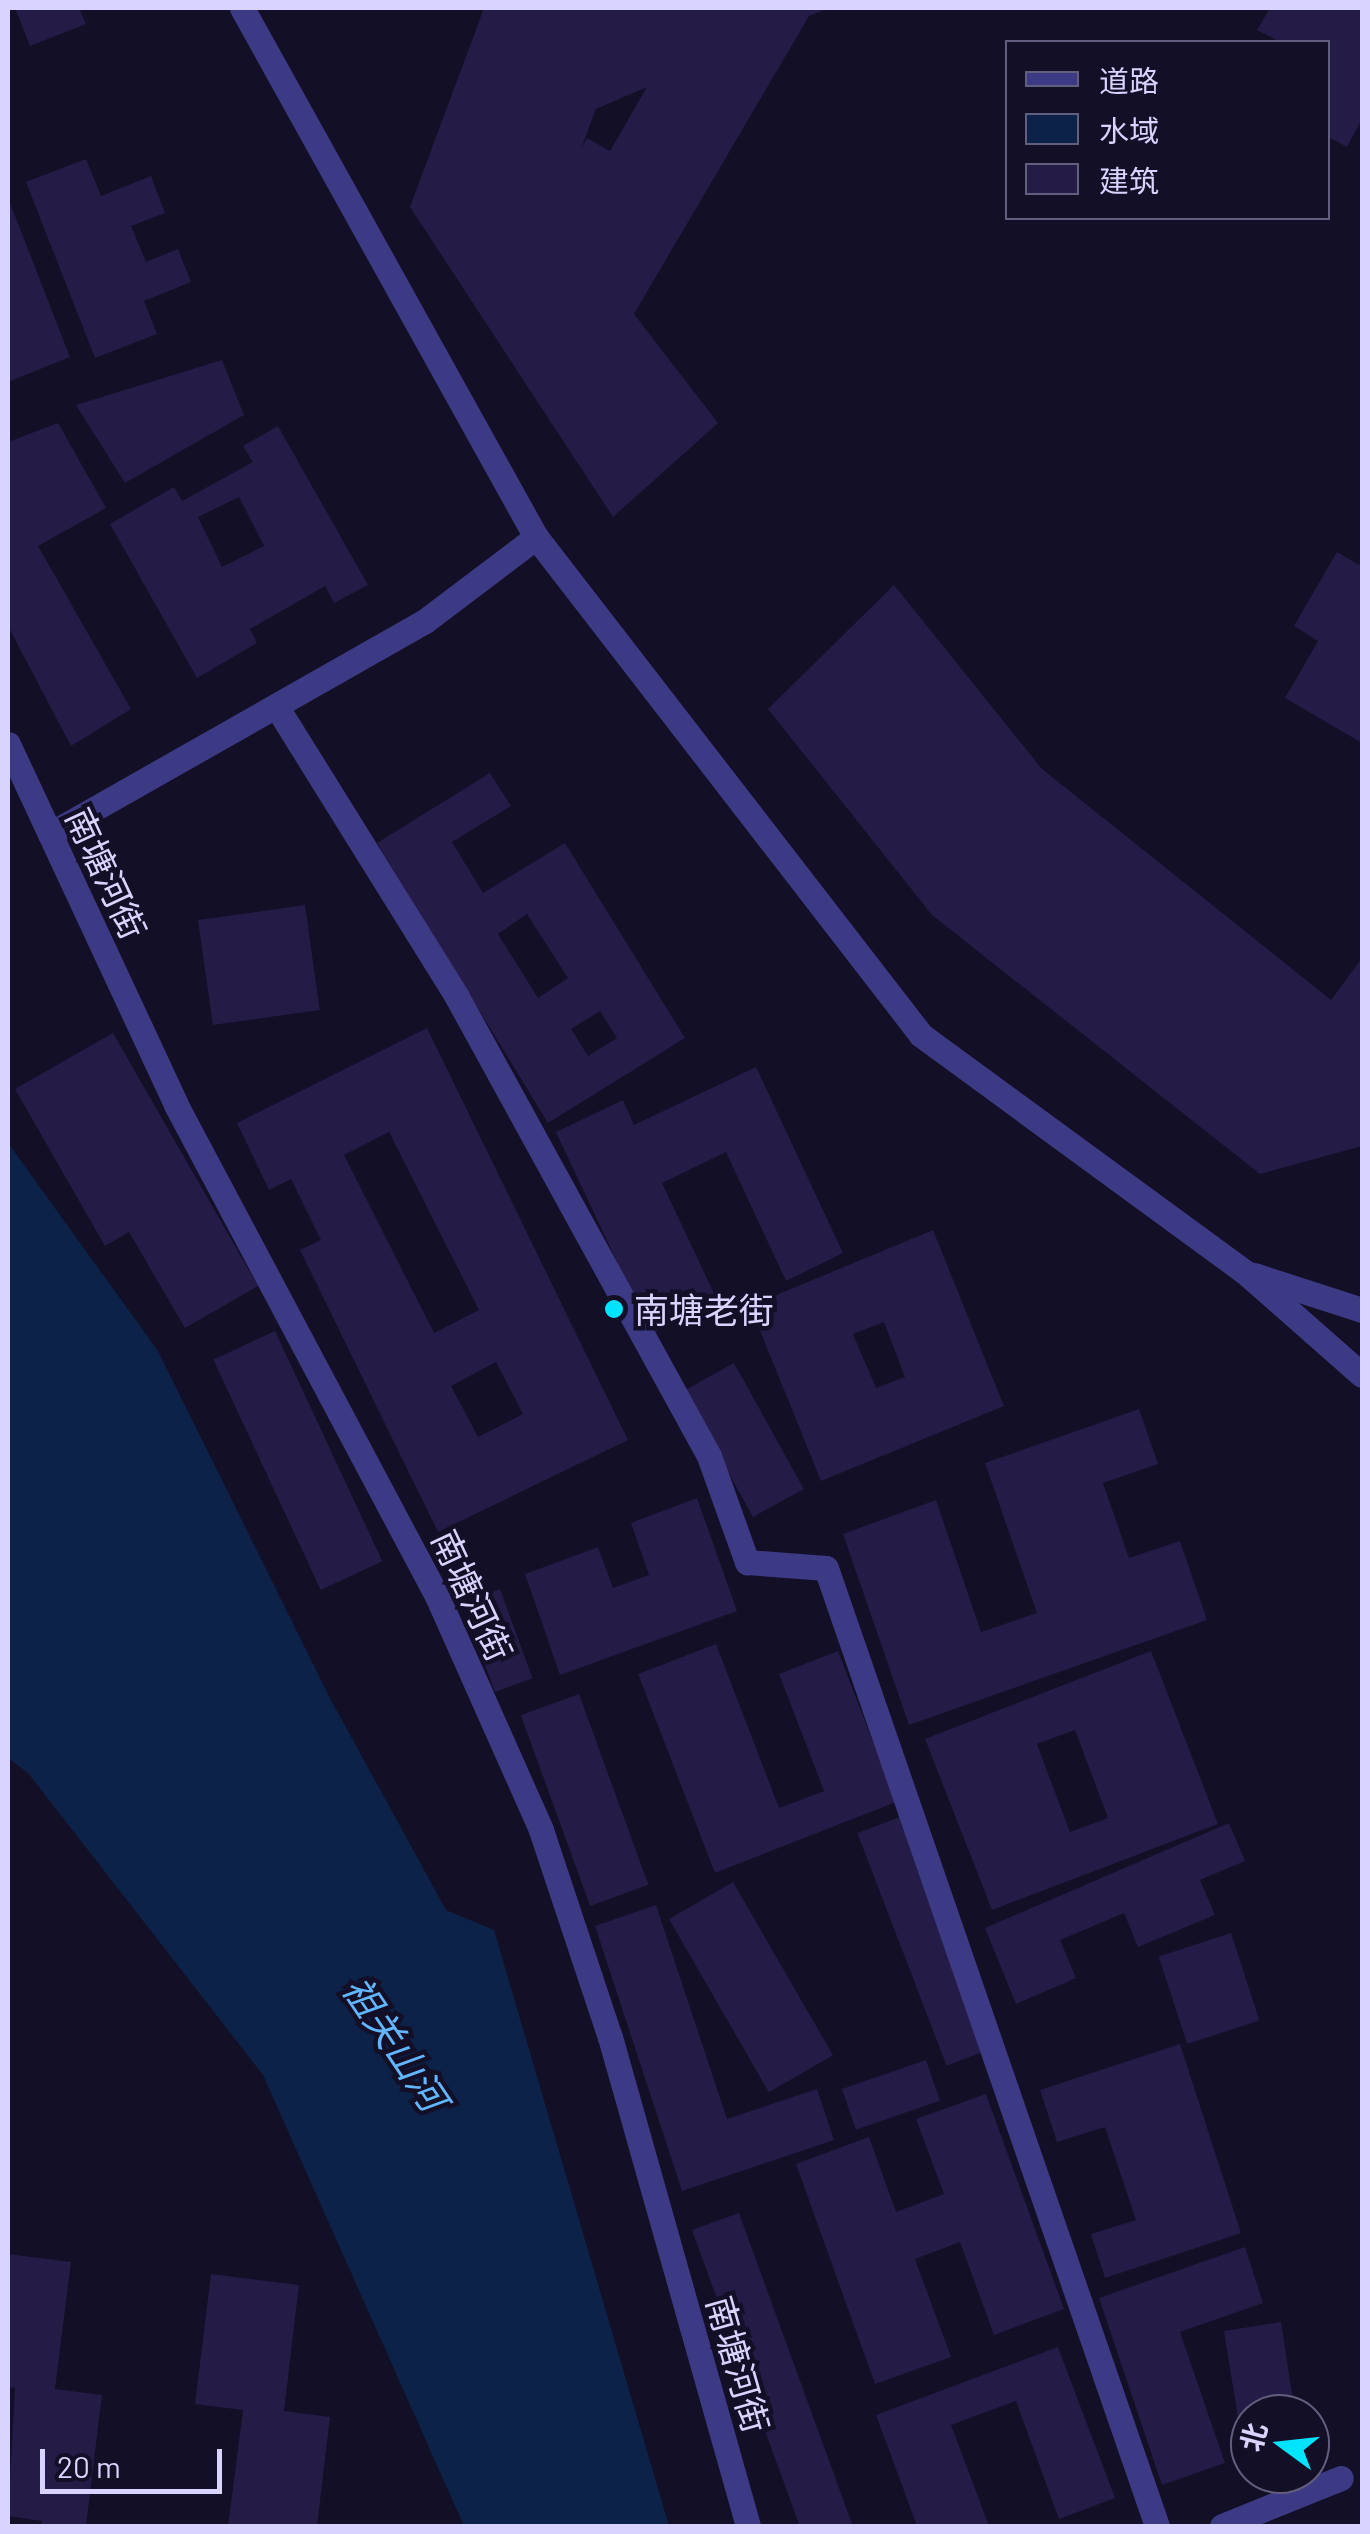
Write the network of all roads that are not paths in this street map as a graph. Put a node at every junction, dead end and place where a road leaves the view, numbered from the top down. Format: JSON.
{"nodes":[{"id":1,"x":242,"y":8,"type":"edge"},
{"id":2,"x":536,"y":537,"type":"junction"},
{"id":3,"x":278,"y":709,"type":"junction"},
{"id":4,"x":8,"y":744,"type":"edge"},
{"id":5,"x":50,"y":834,"type":"junction"},
{"id":6,"x":1245,"y":1272,"type":"junction"},
{"id":7,"x":1362,"y":1310,"type":"edge"},
{"id":8,"x":1362,"y":1375,"type":"edge"},
{"id":9,"x":1341,"y":2478,"type":"dead end"},
{"id":10,"x":748,"y":2526,"type":"edge"},
{"id":11,"x":1157,"y":2526,"type":"edge"},
{"id":12,"x":1222,"y":2526,"type":"edge"}],
"edges":[{"from":1,"to":2,"type":"street"},
{"from":2,"to":3,"type":"street"},
{"from":2,"to":6,"type":"street"},
{"from":3,"to":5,"type":"street"},
{"from":3,"to":11,"type":"street"},
{"from":4,"to":5,"type":"street","name":"南塘河街"},
{"from":5,"to":10,"type":"street","name":"南塘河街"},
{"from":6,"to":7,"type":"street"},
{"from":6,"to":8,"type":"street"},
{"from":9,"to":12,"type":"street"}]}
